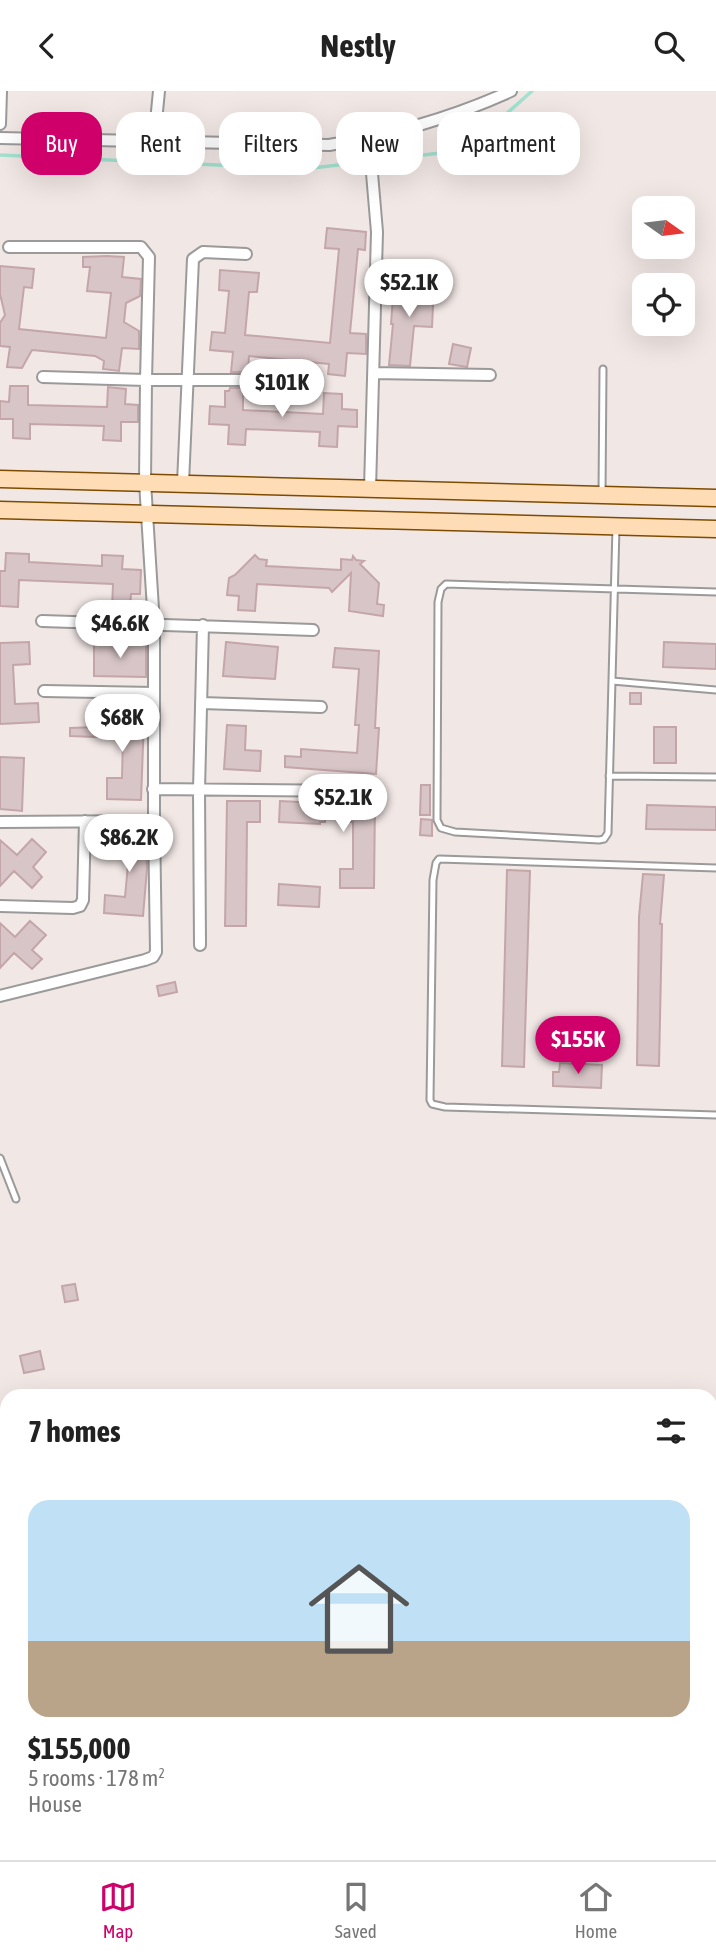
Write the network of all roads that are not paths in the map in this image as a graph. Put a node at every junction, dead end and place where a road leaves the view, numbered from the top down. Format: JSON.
{"nodes":[{"id":1,"x":1,"y":91,"type":"edge"},
{"id":2,"x":159,"y":91,"type":"edge"},
{"id":3,"x":511,"y":91,"type":"edge"},
{"id":4,"x":157,"y":112,"type":"edge"},
{"id":5,"x":423,"y":123,"type":"edge"},
{"id":6,"x":0,"y":124,"type":"edge"},
{"id":7,"x":0,"y":138,"type":"edge"},
{"id":8,"x":116,"y":141,"type":"edge"},
{"id":9,"x":205,"y":143,"type":"edge"},
{"id":10,"x":336,"y":144,"type":"edge"},
{"id":11,"x":373,"y":175,"type":"edge"},
{"id":12,"x":9,"y":247,"type":"dead end"},
{"id":13,"x":246,"y":254,"type":"dead end"},
{"id":14,"x":603,"y":369,"type":"dead end"},
{"id":15,"x":374,"y":373,"type":"junction"},
{"id":16,"x":490,"y":375,"type":"dead end"},
{"id":17,"x":43,"y":377,"type":"dead end"},
{"id":18,"x":146,"y":380,"type":"junction"},
{"id":19,"x":187,"y":380,"type":"junction"},
{"id":20,"x":299,"y":380,"type":"dead end"},
{"id":21,"x":0,"y":479,"type":"edge"},
{"id":22,"x":145,"y":482,"type":"junction"},
{"id":23,"x":183,"y":483,"type":"junction"},
{"id":24,"x":370,"y":489,"type":"junction"},
{"id":25,"x":503,"y":492,"type":"junction"},
{"id":26,"x":602,"y":494,"type":"junction"},
{"id":27,"x":716,"y":498,"type":"edge"},
{"id":28,"x":0,"y":510,"type":"edge"},
{"id":29,"x":148,"y":514,"type":"junction"},
{"id":30,"x":502,"y":524,"type":"junction"},
{"id":31,"x":616,"y":526,"type":"junction"},
{"id":32,"x":716,"y":529,"type":"edge"},
{"id":33,"x":614,"y":588,"type":"junction"},
{"id":34,"x":716,"y":592,"type":"edge"},
{"id":35,"x":42,"y":621,"type":"dead end"},
{"id":36,"x":154,"y":625,"type":"junction"},
{"id":37,"x":203,"y":625,"type":"junction"},
{"id":38,"x":313,"y":630,"type":"dead end"},
{"id":39,"x":612,"y":681,"type":"junction"},
{"id":40,"x":716,"y":689,"type":"edge"},
{"id":41,"x":44,"y":691,"type":"dead end"},
{"id":42,"x":154,"y":693,"type":"junction"},
{"id":43,"x":201,"y":703,"type":"junction"},
{"id":44,"x":321,"y":707,"type":"dead end"},
{"id":45,"x":609,"y":776,"type":"junction"},
{"id":46,"x":716,"y":777,"type":"edge"},
{"id":47,"x":153,"y":789,"type":"junction"},
{"id":48,"x":199,"y":790,"type":"junction"},
{"id":49,"x":360,"y":791,"type":"dead end"},
{"id":50,"x":85,"y":821,"type":"junction"},
{"id":51,"x":154,"y":821,"type":"junction"},
{"id":52,"x":0,"y":822,"type":"edge"},
{"id":53,"x":716,"y":867,"type":"edge"},
{"id":54,"x":0,"y":906,"type":"edge"},
{"id":55,"x":200,"y":945,"type":"dead end"},
{"id":56,"x":0,"y":996,"type":"edge"},
{"id":57,"x":716,"y":1115,"type":"edge"},
{"id":58,"x":0,"y":1158,"type":"edge"},
{"id":59,"x":16,"y":1199,"type":"dead end"}],
"edges":[{"from":1,"to":6,"type":"street"},
{"from":2,"to":4,"type":"street"},
{"from":3,"to":5,"type":"street"},
{"from":7,"to":8,"type":"street"},
{"from":9,"to":10,"type":"street"},
{"from":11,"to":15,"type":"street"},
{"from":12,"to":18,"type":"street"},
{"from":13,"to":19,"type":"street"},
{"from":14,"to":26,"type":"lane"},
{"from":15,"to":16,"type":"street"},
{"from":15,"to":24,"type":"street"},
{"from":17,"to":18,"type":"street"},
{"from":18,"to":19,"type":"street"},
{"from":18,"to":22,"type":"street"},
{"from":19,"to":20,"type":"street"},
{"from":19,"to":23,"type":"street"},
{"from":21,"to":22,"type":"street"},
{"from":22,"to":23,"type":"street"},
{"from":22,"to":29,"type":"street"},
{"from":23,"to":24,"type":"street"},
{"from":24,"to":25,"type":"street"},
{"from":25,"to":26,"type":"street"},
{"from":25,"to":30,"type":"street"},
{"from":26,"to":27,"type":"street"},
{"from":28,"to":29,"type":"street"},
{"from":29,"to":30,"type":"street"},
{"from":29,"to":36,"type":"street"},
{"from":30,"to":31,"type":"street"},
{"from":31,"to":32,"type":"street"},
{"from":31,"to":33,"type":"lane"},
{"from":33,"to":34,"type":"lane"},
{"from":33,"to":39,"type":"lane"},
{"from":33,"to":45,"type":"lane"},
{"from":35,"to":36,"type":"street"},
{"from":36,"to":37,"type":"street"},
{"from":36,"to":42,"type":"street"},
{"from":37,"to":38,"type":"street"},
{"from":37,"to":43,"type":"street"},
{"from":39,"to":40,"type":"lane"},
{"from":39,"to":45,"type":"lane"},
{"from":41,"to":42,"type":"street"},
{"from":42,"to":47,"type":"street"},
{"from":43,"to":44,"type":"street"},
{"from":43,"to":48,"type":"street"},
{"from":45,"to":46,"type":"lane"},
{"from":47,"to":48,"type":"street"},
{"from":47,"to":51,"type":"street"},
{"from":48,"to":49,"type":"street"},
{"from":48,"to":55,"type":"street"},
{"from":50,"to":51,"type":"street"},
{"from":50,"to":52,"type":"street"},
{"from":50,"to":54,"type":"street"},
{"from":51,"to":56,"type":"street"},
{"from":53,"to":57,"type":"lane"},
{"from":58,"to":59,"type":"lane"}]}
